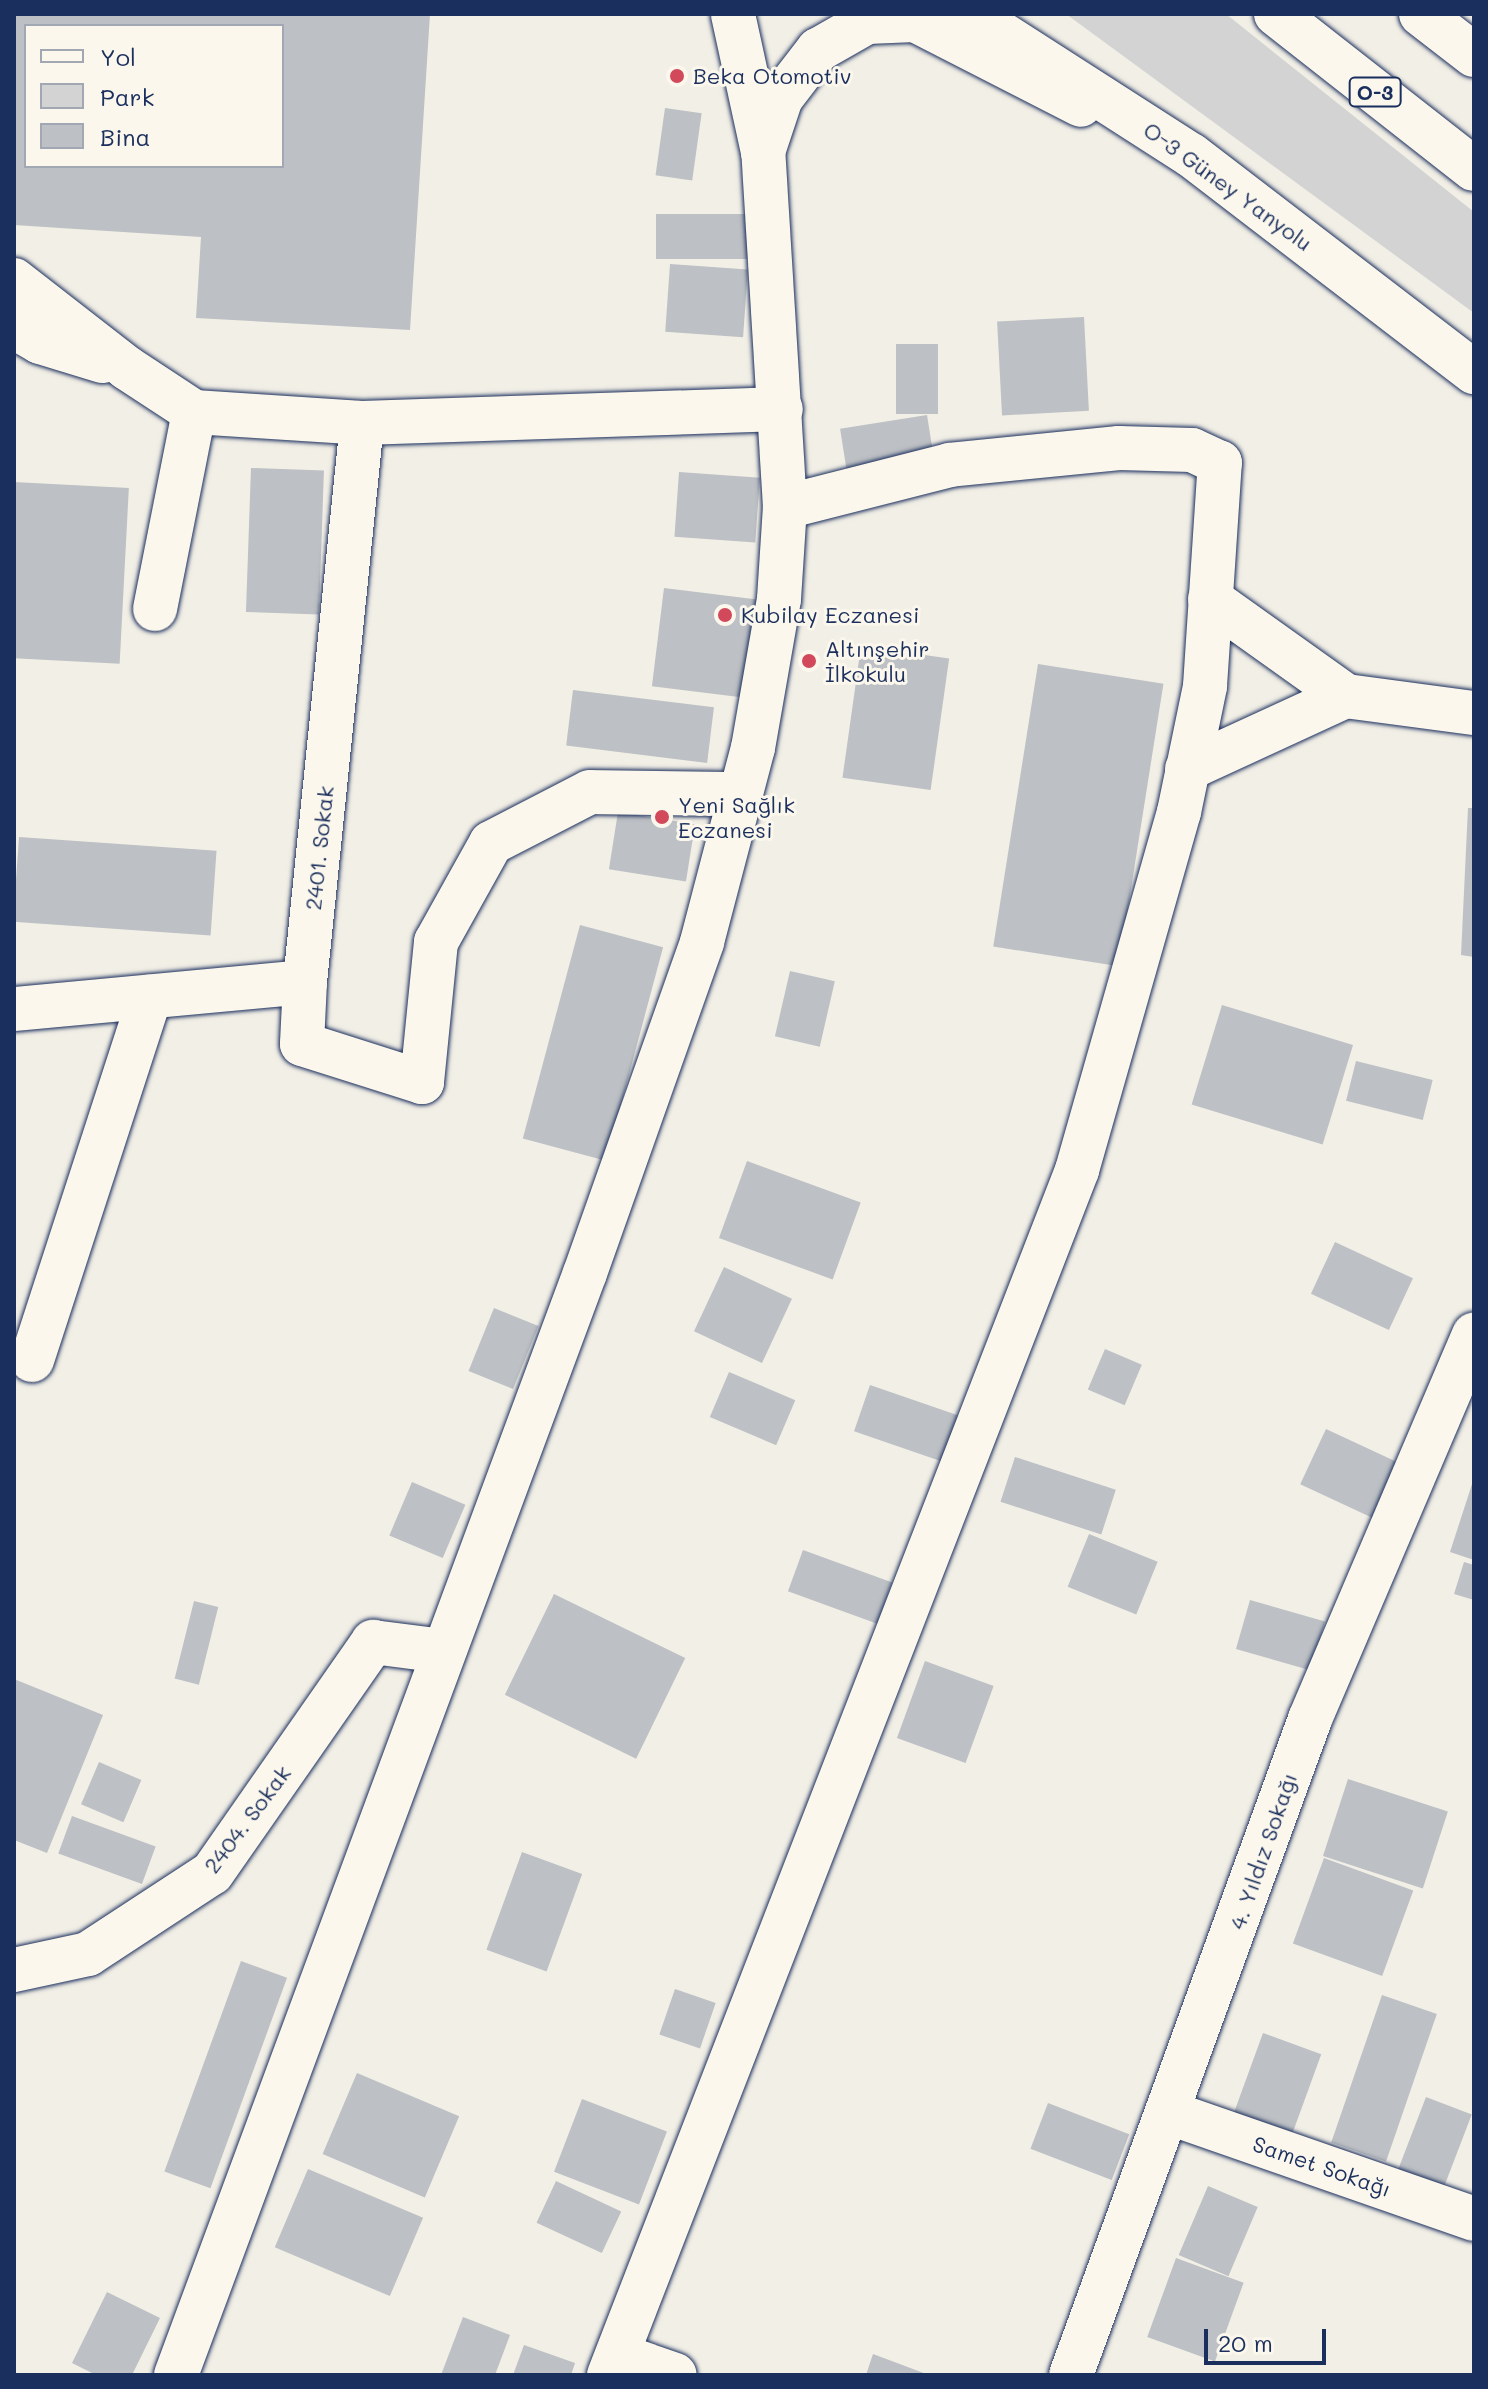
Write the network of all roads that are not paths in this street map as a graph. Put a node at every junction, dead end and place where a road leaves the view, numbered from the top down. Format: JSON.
{"nodes":[{"id":1,"x":733,"y":14,"type":"edge"},
{"id":2,"x":971,"y":14,"type":"edge"},
{"id":3,"x":1276,"y":14,"type":"edge"},
{"id":4,"x":1421,"y":14,"type":"edge"},
{"id":5,"x":1474,"y":55,"type":"edge"},
{"id":6,"x":763,"y":152,"type":"junction"},
{"id":7,"x":1191,"y":155,"type":"junction"},
{"id":8,"x":1474,"y":169,"type":"edge"},
{"id":9,"x":14,"y":280,"type":"edge"},
{"id":10,"x":14,"y":327,"type":"edge"},
{"id":11,"x":127,"y":368,"type":"junction"},
{"id":12,"x":1474,"y":372,"type":"edge"},
{"id":13,"x":781,"y":409,"type":"junction"},
{"id":14,"x":194,"y":412,"type":"junction"},
{"id":15,"x":362,"y":423,"type":"junction"},
{"id":16,"x":785,"y":507,"type":"junction"},
{"id":17,"x":1210,"y":599,"type":"junction"},
{"id":18,"x":155,"y":609,"type":"dead end"},
{"id":19,"x":1346,"y":696,"type":"junction"},
{"id":20,"x":1474,"y":713,"type":"edge"},
{"id":21,"x":1187,"y":769,"type":"junction"},
{"id":22,"x":741,"y":794,"type":"junction"},
{"id":23,"x":305,"y":982,"type":"junction"},
{"id":24,"x":150,"y":997,"type":"junction"},
{"id":25,"x":14,"y":1009,"type":"edge"},
{"id":26,"x":1474,"y":1335,"type":"edge"},
{"id":27,"x":32,"y":1360,"type":"dead end"},
{"id":28,"x":443,"y":1651,"type":"junction"},
{"id":29,"x":14,"y":1970,"type":"edge"},
{"id":30,"x":1170,"y":2113,"type":"junction"},
{"id":31,"x":1474,"y":2219,"type":"edge"},
{"id":32,"x":614,"y":2365,"type":"edge"},
{"id":33,"x":176,"y":2375,"type":"edge"},
{"id":34,"x":675,"y":2375,"type":"edge"},
{"id":35,"x":1071,"y":2375,"type":"edge"}],
"edges":[{"from":1,"to":6,"type":"main road"},
{"from":2,"to":7,"type":"main road","name":"O-3 Güney Yanyolu"},
{"from":3,"to":8,"type":"main road","number":"O-3"},
{"from":4,"to":5,"type":"main road"},
{"from":6,"to":7,"type":"main road"},
{"from":6,"to":13,"type":"main road"},
{"from":7,"to":12,"type":"main road","name":"O-3 Güney Yanyolu"},
{"from":9,"to":11,"type":"main road"},
{"from":10,"to":11,"type":"main road"},
{"from":11,"to":14,"type":"main road"},
{"from":13,"to":15,"type":"main road"},
{"from":13,"to":16,"type":"main road"},
{"from":14,"to":15,"type":"main road"},
{"from":14,"to":18,"type":"main road"},
{"from":15,"to":23,"type":"main road","name":"2401. Sokak"},
{"from":16,"to":17,"type":"main road"},
{"from":16,"to":22,"type":"main road"},
{"from":17,"to":19,"type":"main road"},
{"from":17,"to":21,"type":"main road"},
{"from":19,"to":20,"type":"main road"},
{"from":19,"to":21,"type":"main road"},
{"from":21,"to":32,"type":"main road"},
{"from":22,"to":23,"type":"main road","name":"2401. Sokak"},
{"from":22,"to":28,"type":"main road"},
{"from":23,"to":24,"type":"main road"},
{"from":24,"to":25,"type":"main road"},
{"from":24,"to":27,"type":"main road"},
{"from":26,"to":30,"type":"main road","name":"4. Yıldız Sokağı"},
{"from":28,"to":29,"type":"main road","name":"2404. Sokak"},
{"from":28,"to":33,"type":"main road"},
{"from":30,"to":31,"type":"main road","name":"Samet Sokağı"},
{"from":30,"to":35,"type":"main road","name":"4. Yıldız Sokağı"},
{"from":32,"to":34,"type":"main road"}]}
